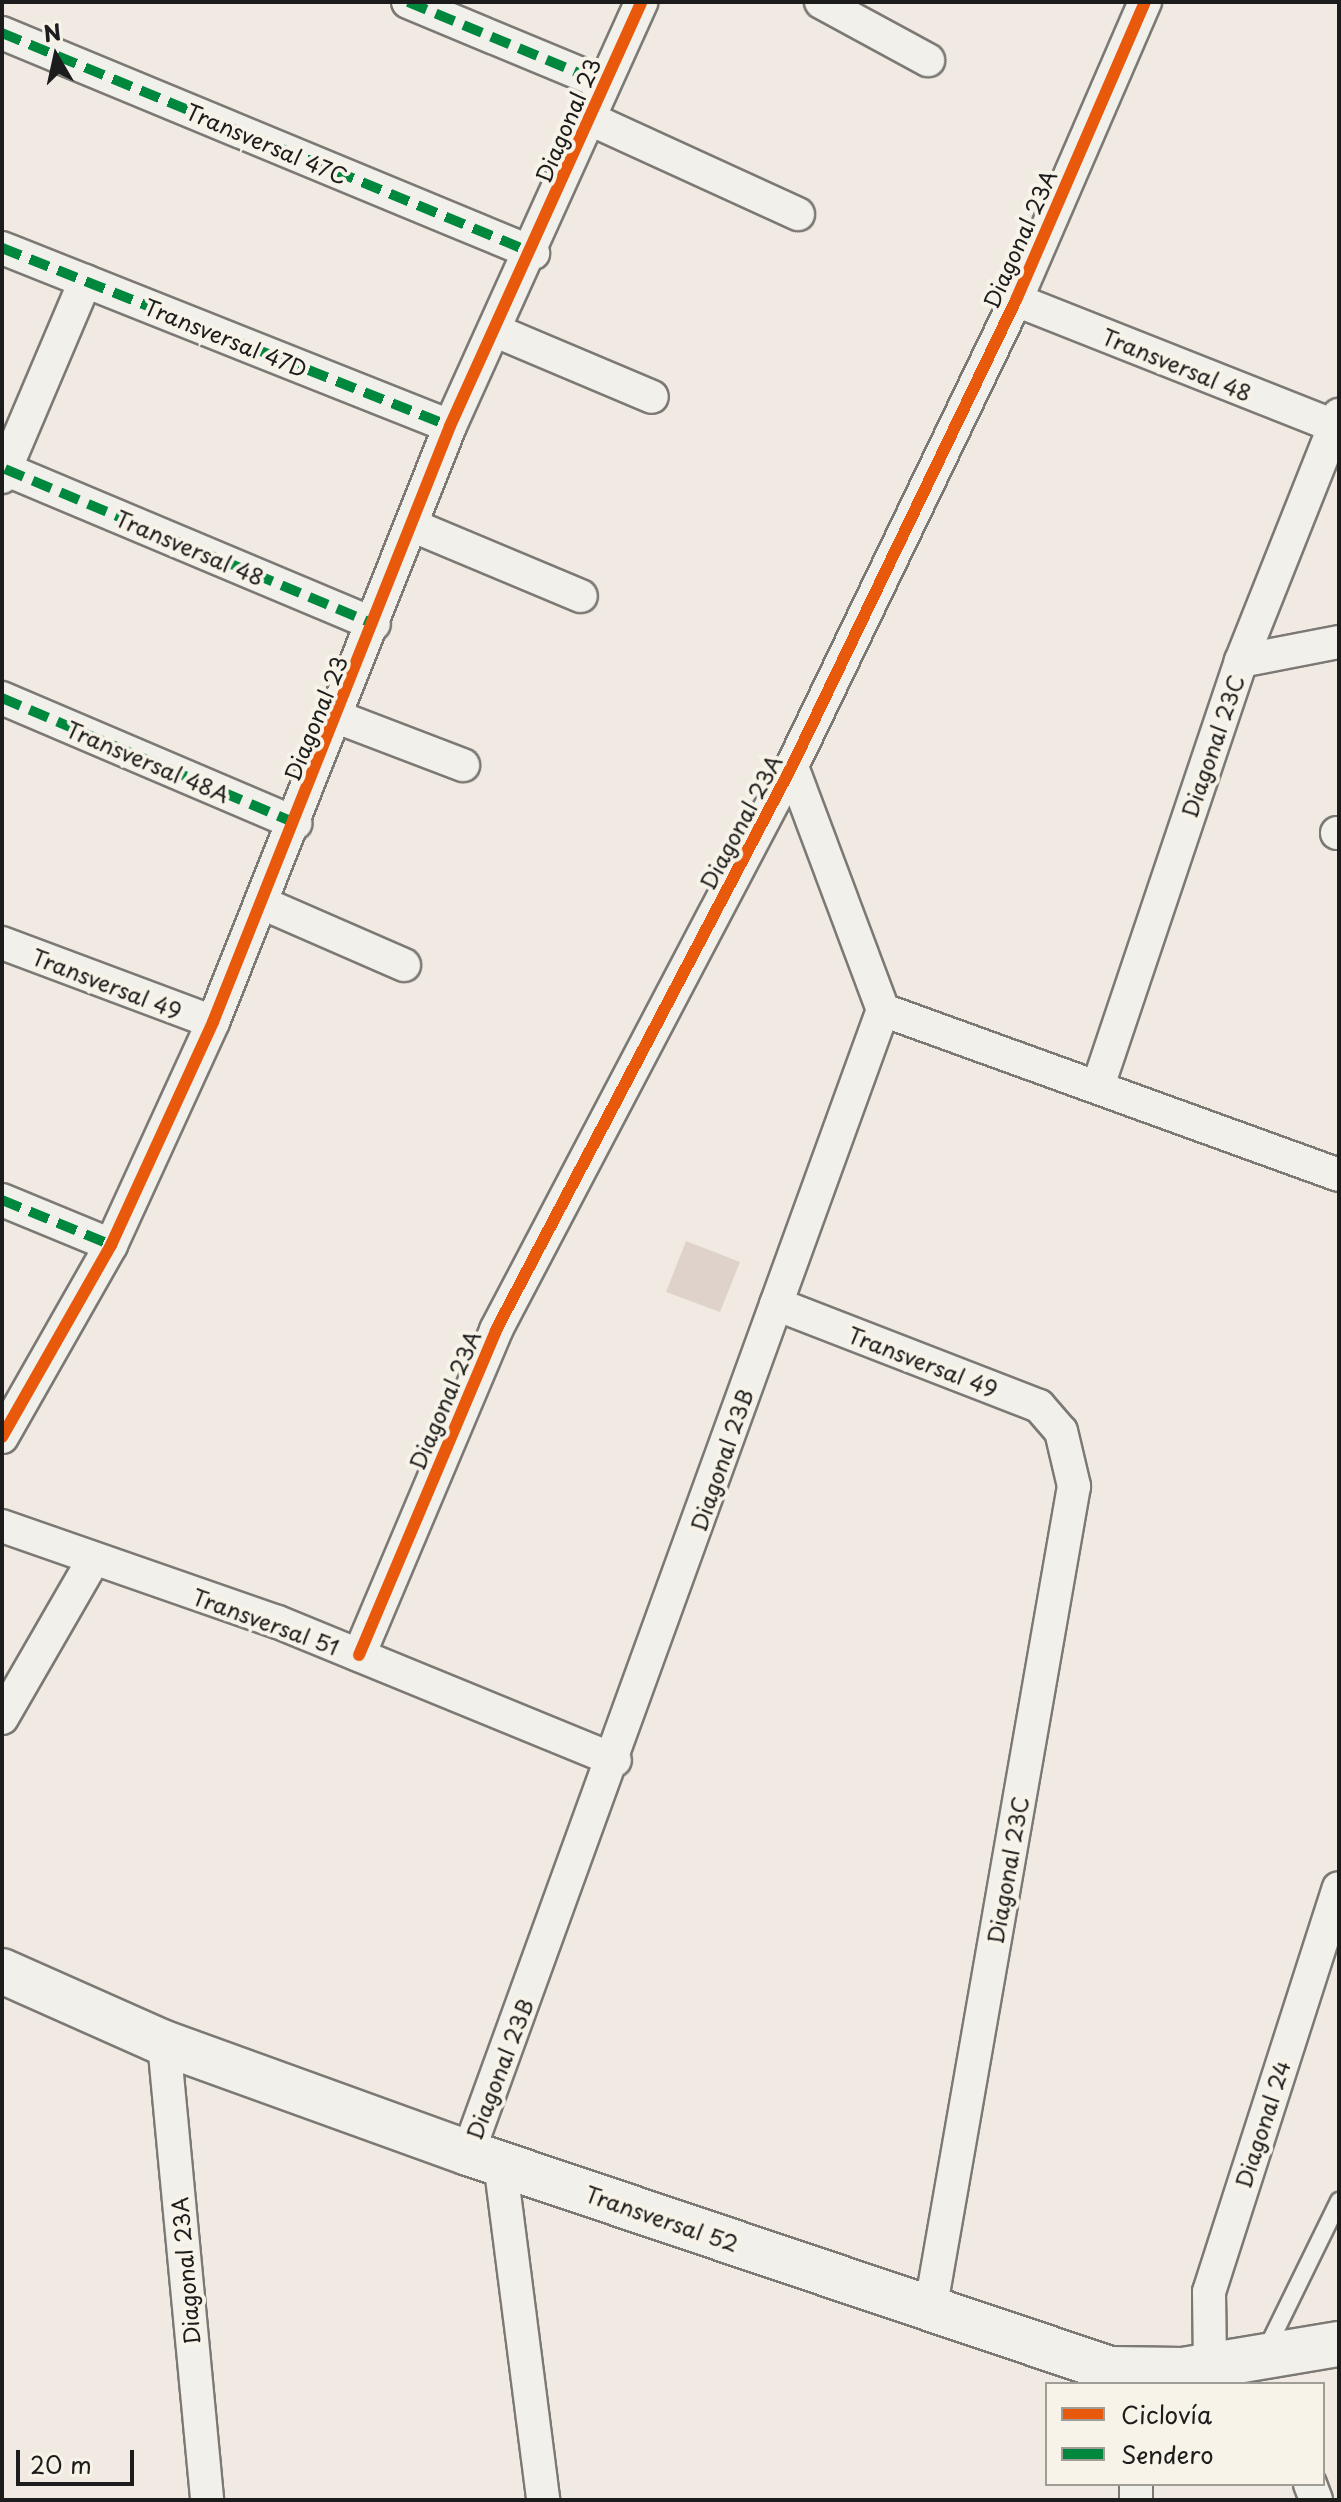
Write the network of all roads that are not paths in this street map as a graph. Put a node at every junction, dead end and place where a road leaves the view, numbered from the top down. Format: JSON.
{"nodes":[{"id":1,"x":408,"y":2,"type":"edge"},
{"id":2,"x":641,"y":2,"type":"edge"},
{"id":3,"x":821,"y":2,"type":"edge"},
{"id":4,"x":1145,"y":2,"type":"edge"},
{"id":5,"x":2,"y":33,"type":"edge"},
{"id":6,"x":928,"y":60,"type":"dead end"},
{"id":7,"x":603,"y":83,"type":"junction"},
{"id":8,"x":588,"y":118,"type":"junction"},
{"id":9,"x":798,"y":214,"type":"dead end"},
{"id":10,"x":2,"y":248,"type":"edge"},
{"id":11,"x":533,"y":253,"type":"junction"},
{"id":12,"x":85,"y":281,"type":"junction"},
{"id":13,"x":1016,"y":300,"type":"junction"},
{"id":14,"x":496,"y":331,"type":"junction"},
{"id":15,"x":652,"y":397,"type":"dead end"},
{"id":16,"x":1337,"y":423,"type":"edge"},
{"id":17,"x":450,"y":426,"type":"junction"},
{"id":18,"x":4,"y":473,"type":"edge"},
{"id":19,"x":411,"y":525,"type":"junction"},
{"id":20,"x":581,"y":596,"type":"dead end"},
{"id":21,"x":374,"y":624,"type":"junction"},
{"id":22,"x":1339,"y":642,"type":"edge"},
{"id":23,"x":1241,"y":661,"type":"junction"},
{"id":24,"x":2,"y":698,"type":"edge"},
{"id":25,"x":337,"y":717,"type":"junction"},
{"id":26,"x":463,"y":765,"type":"dead end"},
{"id":27,"x":792,"y":766,"type":"junction"},
{"id":28,"x":295,"y":823,"type":"junction"},
{"id":29,"x":262,"y":903,"type":"junction"},
{"id":30,"x":2,"y":943,"type":"edge"},
{"id":31,"x":404,"y":965,"type":"dead end"},
{"id":32,"x":883,"y":1010,"type":"junction"},
{"id":33,"x":213,"y":1022,"type":"junction"},
{"id":34,"x":1099,"y":1083,"type":"junction"},
{"id":35,"x":1339,"y":1175,"type":"edge"},
{"id":36,"x":2,"y":1200,"type":"edge"},
{"id":37,"x":111,"y":1245,"type":"junction"},
{"id":38,"x":776,"y":1304,"type":"junction"},
{"id":39,"x":1061,"y":1431,"type":"joint"},
{"id":40,"x":3,"y":1434,"type":"edge"},
{"id":41,"x":2,"y":1526,"type":"edge"},
{"id":42,"x":92,"y":1562,"type":"junction"},
{"id":43,"x":359,"y":1655,"type":"junction"},
{"id":44,"x":2,"y":1718,"type":"edge"},
{"id":45,"x":615,"y":1760,"type":"junction"},
{"id":46,"x":1339,"y":1888,"type":"edge"},
{"id":47,"x":2,"y":1971,"type":"edge"},
{"id":48,"x":164,"y":2043,"type":"junction"},
{"id":49,"x":484,"y":2158,"type":"junction"},
{"id":50,"x":1339,"y":2201,"type":"edge"},
{"id":51,"x":930,"y":2311,"type":"junction"},
{"id":52,"x":1339,"y":2344,"type":"edge"},
{"id":53,"x":1210,"y":2363,"type":"junction"},
{"id":54,"x":1271,"y":2367,"type":"edge"},
{"id":55,"x":1140,"y":2378,"type":"edge"},
{"id":56,"x":207,"y":2500,"type":"edge"},
{"id":57,"x":543,"y":2500,"type":"edge"}],
"edges":[{"from":1,"to":7,"type":"street"},
{"from":2,"to":7,"type":"street","name":"Diagonal 23"},
{"from":3,"to":6,"type":"street"},
{"from":4,"to":13,"type":"street","name":"Diagonal 23A"},
{"from":5,"to":11,"type":"street","name":"Transversal 47C"},
{"from":7,"to":8,"type":"street","name":"Diagonal 23"},
{"from":8,"to":9,"type":"street"},
{"from":8,"to":11,"type":"street","name":"Diagonal 23"},
{"from":10,"to":12,"type":"street","name":"Transversal 47D"},
{"from":11,"to":14,"type":"street","name":"Diagonal 23"},
{"from":12,"to":17,"type":"street","name":"Transversal 47D"},
{"from":12,"to":18,"type":"street"},
{"from":13,"to":16,"type":"street","name":"Transversal 48"},
{"from":13,"to":27,"type":"street","name":"Diagonal 23A"},
{"from":14,"to":15,"type":"street"},
{"from":14,"to":17,"type":"street","name":"Diagonal 23"},
{"from":16,"to":23,"type":"street","name":"Diagonal 23C"},
{"from":17,"to":19,"type":"street","name":"Diagonal 23"},
{"from":18,"to":21,"type":"street","name":"Transversal 48"},
{"from":19,"to":20,"type":"street"},
{"from":19,"to":21,"type":"street","name":"Diagonal 23"},
{"from":21,"to":25,"type":"street","name":"Diagonal 23"},
{"from":22,"to":23,"type":"street"},
{"from":23,"to":34,"type":"street","name":"Diagonal 23C"},
{"from":24,"to":28,"type":"street","name":"Transversal 48A"},
{"from":25,"to":26,"type":"street"},
{"from":25,"to":28,"type":"street","name":"Diagonal 23"},
{"from":27,"to":32,"type":"street"},
{"from":27,"to":43,"type":"street","name":"Diagonal 23A"},
{"from":28,"to":29,"type":"street","name":"Diagonal 23"},
{"from":29,"to":31,"type":"street"},
{"from":29,"to":33,"type":"street","name":"Diagonal 23"},
{"from":30,"to":33,"type":"street","name":"Transversal 49"},
{"from":32,"to":34,"type":"street"},
{"from":32,"to":38,"type":"street","name":"Diagonal 23B"},
{"from":33,"to":37,"type":"street","name":"Diagonal 23"},
{"from":34,"to":35,"type":"street"},
{"from":36,"to":37,"type":"street"},
{"from":37,"to":40,"type":"street","name":"Diagonal 23"},
{"from":38,"to":39,"type":"street","name":"Transversal 49"},
{"from":38,"to":45,"type":"street","name":"Diagonal 23B"},
{"from":39,"to":51,"type":"street","name":"Diagonal 23C"},
{"from":41,"to":42,"type":"street","name":"Transversal 51"},
{"from":42,"to":43,"type":"street","name":"Transversal 51"},
{"from":42,"to":44,"type":"street"},
{"from":43,"to":45,"type":"street","name":"Transversal 51"},
{"from":45,"to":49,"type":"street","name":"Diagonal 23B"},
{"from":46,"to":53,"type":"street","name":"Diagonal 24"},
{"from":47,"to":48,"type":"street","name":"Transversal 52"},
{"from":48,"to":49,"type":"street","name":"Transversal 52"},
{"from":48,"to":56,"type":"street","name":"Diagonal 23A"},
{"from":49,"to":51,"type":"street","name":"Transversal 52"},
{"from":49,"to":57,"type":"street","name":"Diagonal 23B"},
{"from":50,"to":54,"type":"lane"},
{"from":51,"to":55,"type":"street","name":"Transversal 52"},
{"from":52,"to":54,"type":"street","name":"Transversal 52"},
{"from":53,"to":54,"type":"street","name":"Transversal 52"},
{"from":53,"to":55,"type":"street","name":"Transversal 52"}]}
